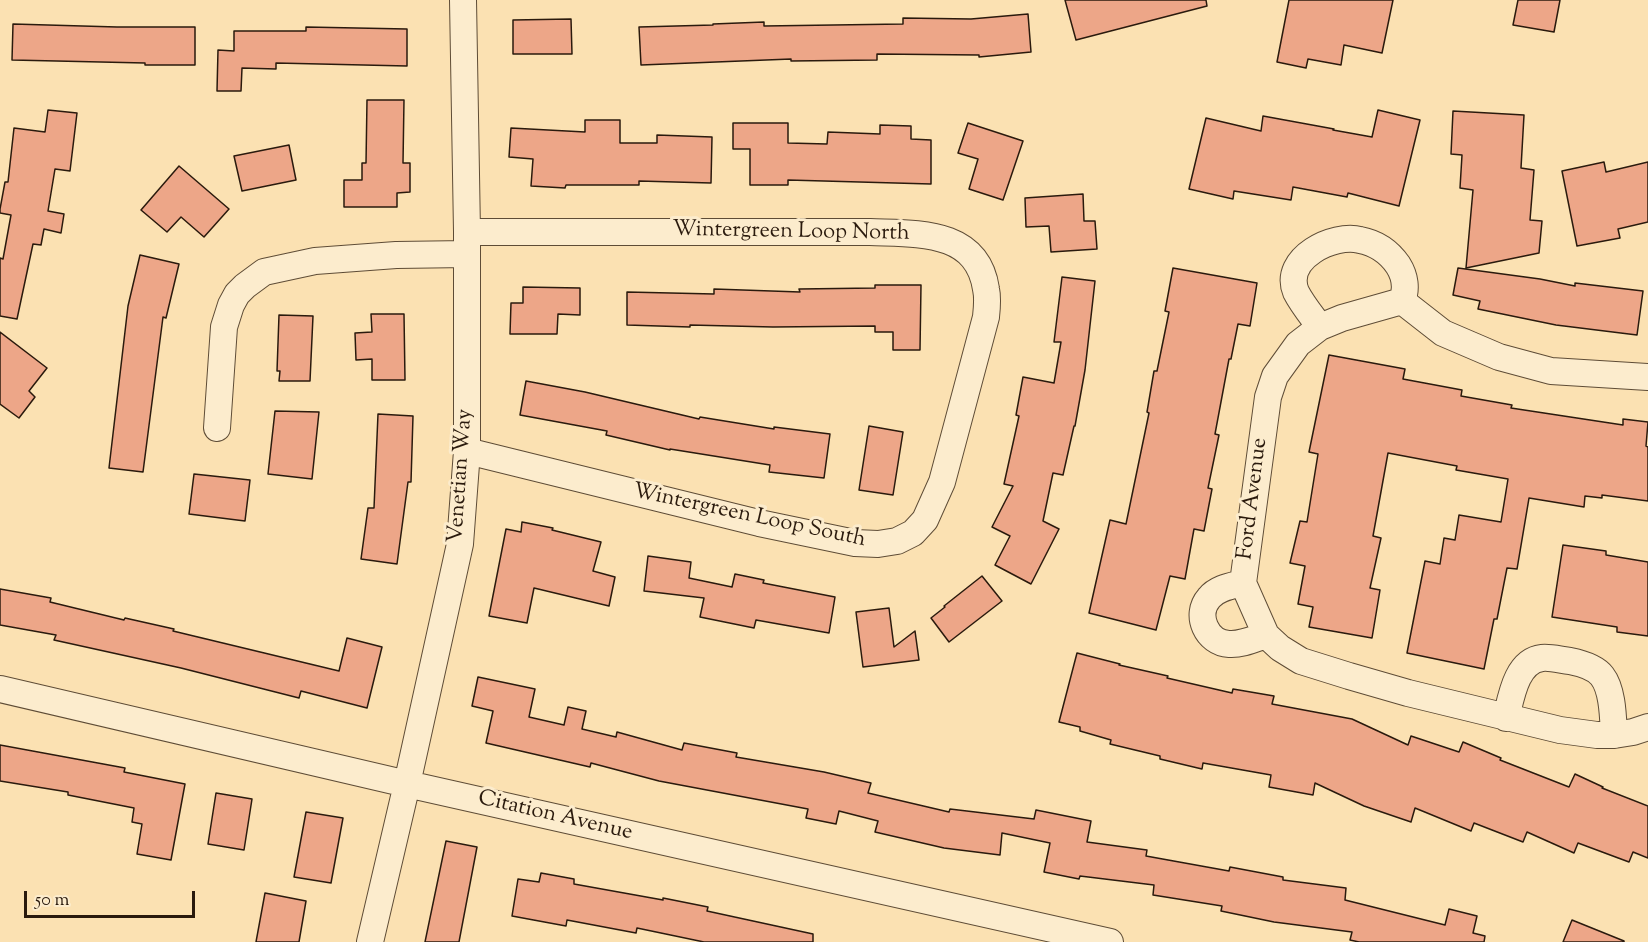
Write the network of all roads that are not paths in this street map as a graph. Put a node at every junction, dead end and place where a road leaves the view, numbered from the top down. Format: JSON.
{"nodes":[{"id":1,"x":463,"y":0,"type":"edge"},
{"id":2,"x":467,"y":243,"type":"junction"},
{"id":3,"x":1402,"y":301,"type":"junction"},
{"id":4,"x":1320,"y":327,"type":"junction"},
{"id":5,"x":1648,"y":377,"type":"edge"},
{"id":6,"x":968,"y":388,"type":"joint"},
{"id":7,"x":217,"y":428,"type":"dead end"},
{"id":8,"x":467,"y":452,"type":"junction"},
{"id":9,"x":1243,"y":583,"type":"junction"},
{"id":10,"x":1266,"y":635,"type":"junction"},
{"id":11,"x":0,"y":689,"type":"edge"},
{"id":12,"x":1506,"y":718,"type":"junction"},
{"id":13,"x":1648,"y":727,"type":"edge"},
{"id":14,"x":1614,"y":735,"type":"junction"},
{"id":15,"x":407,"y":784,"type":"junction"},
{"id":16,"x":370,"y":942,"type":"edge"},
{"id":17,"x":1110,"y":942,"type":"edge"}],
"edges":[{"from":1,"to":2,"type":"street","name":"Venetian Way"},
{"from":2,"to":6,"type":"street","name":"Wintergreen Loop North"},
{"from":2,"to":7,"type":"street","name":"Wintergreen Loop North"},
{"from":2,"to":8,"type":"street","name":"Venetian Way"},
{"from":3,"to":4,"type":"street","name":"Ford Avenue"},
{"from":3,"to":4,"type":"street"},
{"from":3,"to":5,"type":"street"},
{"from":4,"to":9,"type":"street","name":"Ford Avenue"},
{"from":6,"to":8,"type":"street","name":"Wintergreen Loop South"},
{"from":8,"to":15,"type":"street","name":"Venetian Way"},
{"from":9,"to":10,"type":"street","name":"Ford Avenue"},
{"from":9,"to":10,"type":"street"},
{"from":10,"to":12,"type":"street","name":"Ford Avenue"},
{"from":11,"to":15,"type":"street","name":"Citation Avenue"},
{"from":12,"to":14,"type":"street","name":"Ford Avenue"},
{"from":12,"to":14,"type":"street"},
{"from":13,"to":14,"type":"street","name":"Ford Avenue"},
{"from":15,"to":16,"type":"street","name":"Venetian Way"},
{"from":15,"to":17,"type":"street","name":"Citation Avenue"}]}
